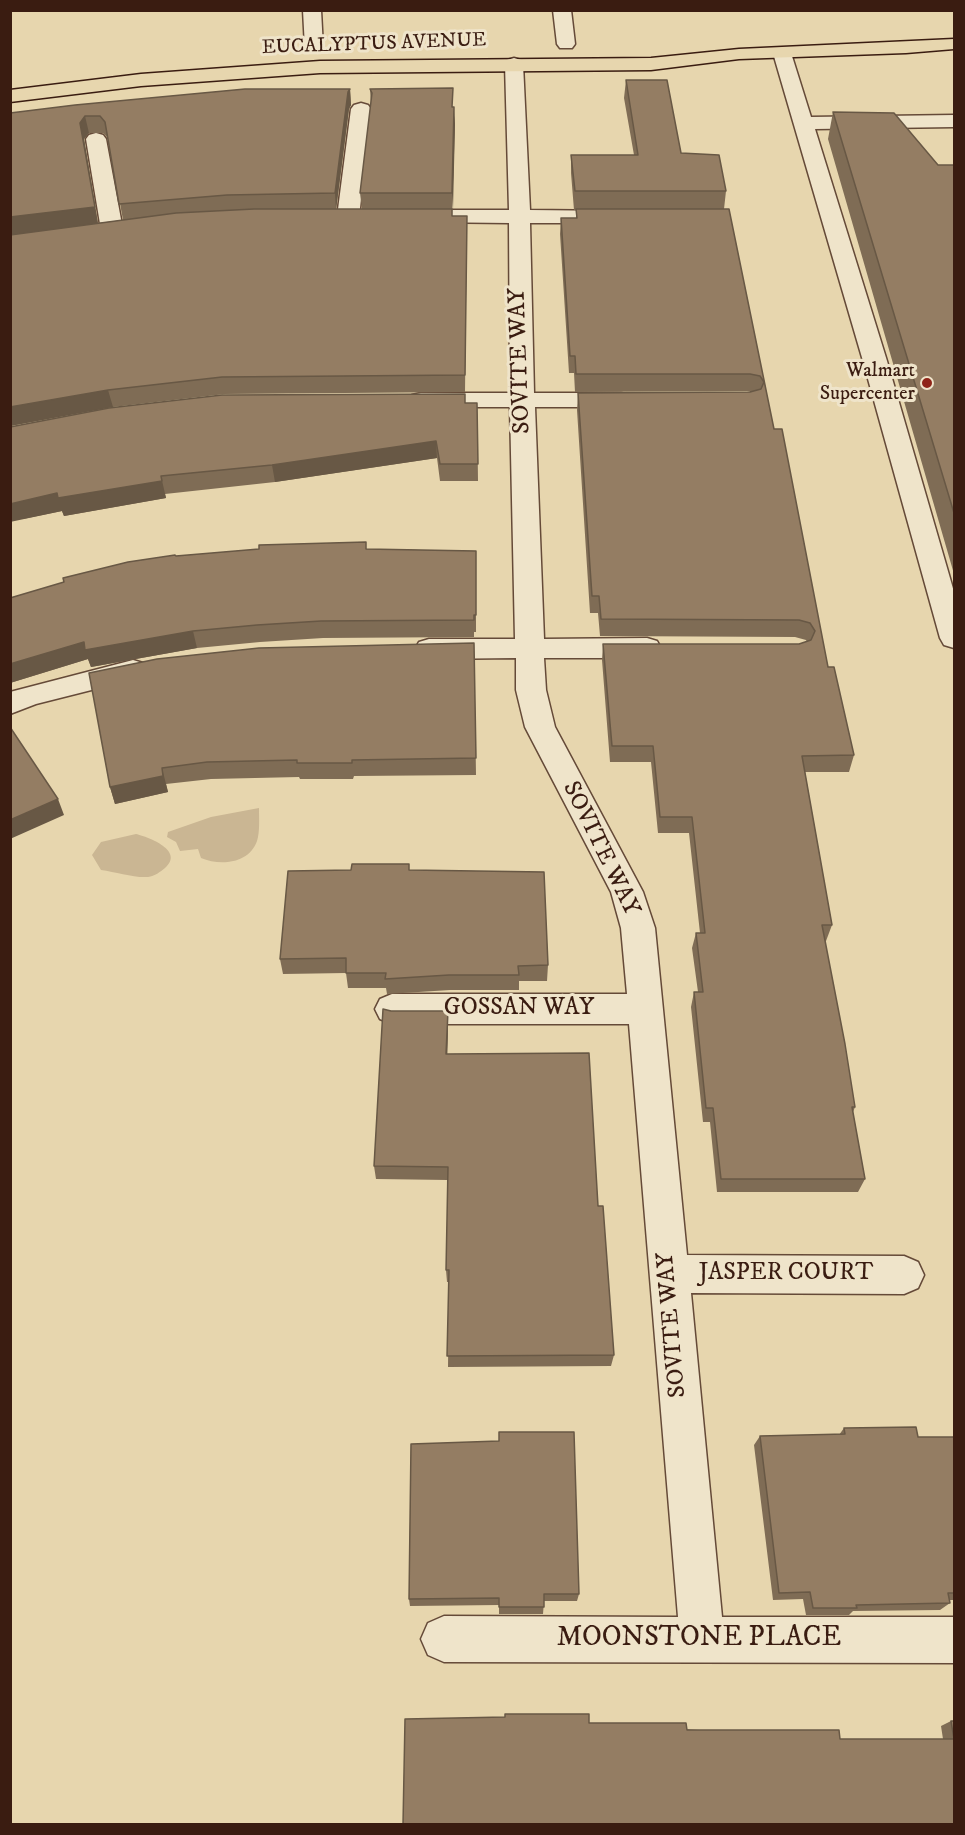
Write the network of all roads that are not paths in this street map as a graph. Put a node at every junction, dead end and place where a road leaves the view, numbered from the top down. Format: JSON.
{"nodes":[{"id":1,"x":312,"y":10,"type":"edge"},
{"id":2,"x":562,"y":10,"type":"edge"},
{"id":3,"x":543,"y":44,"type":"dead end"},
{"id":4,"x":566,"y":44,"type":"junction"},
{"id":5,"x":587,"y":44,"type":"dead end"},
{"id":6,"x":954,"y":44,"type":"edge"},
{"id":7,"x":661,"y":45,"type":"dead end"},
{"id":8,"x":337,"y":47,"type":"dead end"},
{"id":9,"x":314,"y":48,"type":"junction"},
{"id":10,"x":293,"y":49,"type":"dead end"},
{"id":11,"x":782,"y":53,"type":"junction"},
{"id":12,"x":739,"y":54,"type":"junction"},
{"id":13,"x":514,"y":64,"type":"junction"},
{"id":14,"x":262,"y":71,"type":"junction"},
{"id":15,"x":10,"y":96,"type":"edge"},
{"id":16,"x":361,"y":109,"type":"dead end"},
{"id":17,"x":954,"y":121,"type":"edge"},
{"id":18,"x":803,"y":123,"type":"junction"},
{"id":19,"x":96,"y":139,"type":"edge"},
{"id":20,"x":401,"y":216,"type":"edge"},
{"id":21,"x":325,"y":217,"type":"edge"},
{"id":22,"x":519,"y":217,"type":"junction"},
{"id":23,"x":636,"y":218,"type":"edge"},
{"id":24,"x":134,"y":227,"type":"edge"},
{"id":25,"x":404,"y":400,"type":"edge"},
{"id":26,"x":522,"y":400,"type":"junction"},
{"id":27,"x":640,"y":400,"type":"edge"},
{"id":28,"x":954,"y":638,"type":"edge"},
{"id":29,"x":528,"y":647,"type":"junction"},
{"id":30,"x":668,"y":648,"type":"edge"},
{"id":31,"x":408,"y":650,"type":"edge"},
{"id":32,"x":157,"y":665,"type":"edge"},
{"id":33,"x":10,"y":704,"type":"edge"},
{"id":34,"x":392,"y":1009,"type":"edge"},
{"id":35,"x":646,"y":1009,"type":"junction"},
{"id":36,"x":668,"y":1274,"type":"junction"},
{"id":37,"x":904,"y":1275,"type":"dead end"},
{"id":38,"x":444,"y":1639,"type":"dead end"},
{"id":39,"x":702,"y":1639,"type":"junction"},
{"id":40,"x":954,"y":1640,"type":"edge"}],
"edges":[{"from":1,"to":9,"type":"street"},
{"from":2,"to":4,"type":"street"},
{"from":3,"to":4,"type":"main road"},
{"from":4,"to":5,"type":"main road"},
{"from":4,"to":14,"type":"main road"},
{"from":6,"to":11,"type":"main road","name":"EUCALYPTUS AVENUE"},
{"from":7,"to":12,"type":"main road","name":"EUCALYPTUS AVENUE"},
{"from":8,"to":9,"type":"main road","name":"EUCALYPTUS AVENUE"},
{"from":9,"to":10,"type":"main road","name":"EUCALYPTUS AVENUE"},
{"from":11,"to":12,"type":"main road","name":"EUCALYPTUS AVENUE"},
{"from":11,"to":18,"type":"street"},
{"from":12,"to":13,"type":"main road","name":"EUCALYPTUS AVENUE"},
{"from":13,"to":14,"type":"main road","name":"EUCALYPTUS AVENUE"},
{"from":13,"to":22,"type":"street","name":"SOVITE WAY"},
{"from":14,"to":15,"type":"main road","name":"EUCALYPTUS AVENUE"},
{"from":16,"to":21,"type":"street"},
{"from":17,"to":18,"type":"street"},
{"from":18,"to":28,"type":"street"},
{"from":19,"to":24,"type":"street"},
{"from":20,"to":22,"type":"street"},
{"from":22,"to":23,"type":"street"},
{"from":22,"to":26,"type":"street","name":"SOVITE WAY"},
{"from":25,"to":26,"type":"street"},
{"from":26,"to":27,"type":"street"},
{"from":26,"to":29,"type":"street","name":"SOVITE WAY"},
{"from":29,"to":30,"type":"street"},
{"from":29,"to":31,"type":"street"},
{"from":29,"to":35,"type":"street","name":"SOVITE WAY"},
{"from":32,"to":33,"type":"street"},
{"from":34,"to":35,"type":"street","name":"GOSSAN WAY"},
{"from":35,"to":36,"type":"street","name":"SOVITE WAY"},
{"from":36,"to":37,"type":"street","name":"JASPER COURT"},
{"from":36,"to":39,"type":"street","name":"SOVITE WAY"},
{"from":38,"to":39,"type":"street","name":"MOONSTONE PLACE"},
{"from":39,"to":40,"type":"street","name":"MOONSTONE PLACE"}]}
